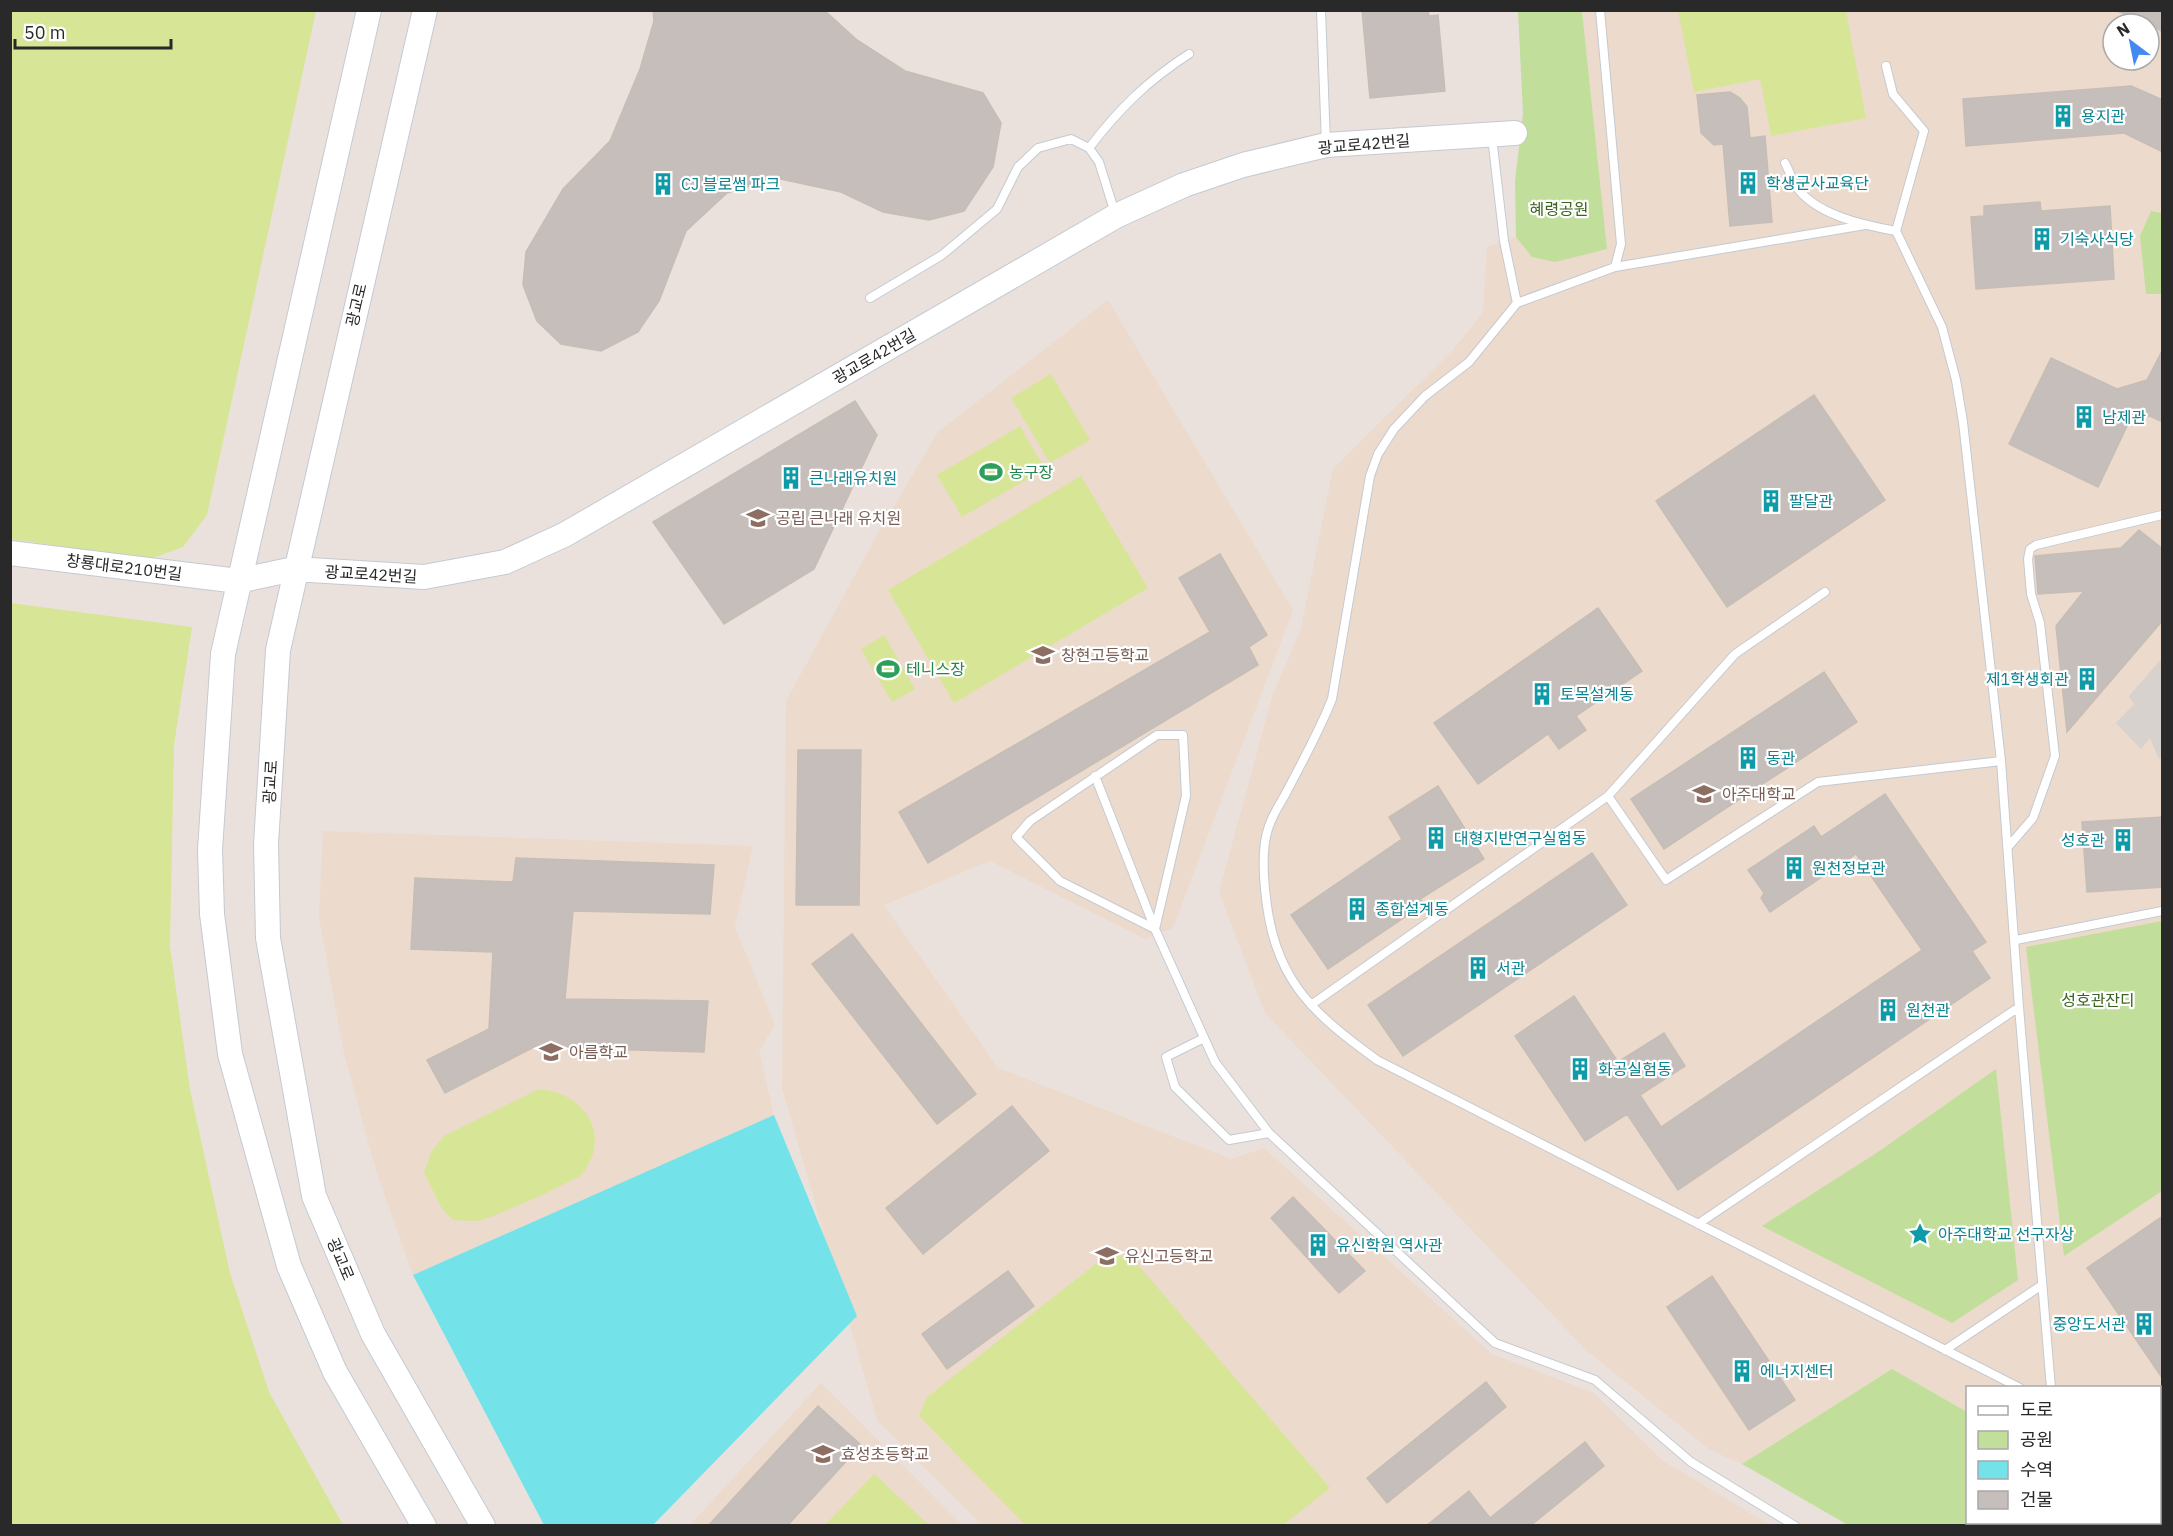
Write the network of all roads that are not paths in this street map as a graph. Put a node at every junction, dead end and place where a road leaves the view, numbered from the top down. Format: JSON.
{"nodes":[{"id":1,"x":369,"y":10,"type":"edge"},
{"id":2,"x":425,"y":10,"type":"edge"},
{"id":3,"x":1321,"y":10,"type":"edge"},
{"id":4,"x":1600,"y":10,"type":"edge"},
{"id":5,"x":1188,"y":54,"type":"dead end"},
{"id":6,"x":1887,"y":66,"type":"dead end"},
{"id":7,"x":1515,"y":133,"type":"dead end"},
{"id":8,"x":1491,"y":135,"type":"junction"},
{"id":9,"x":1326,"y":145,"type":"junction"},
{"id":10,"x":1089,"y":148,"type":"junction"},
{"id":11,"x":1785,"y":163,"type":"dead end"},
{"id":12,"x":1116,"y":216,"type":"junction"},
{"id":13,"x":1864,"y":225,"type":"junction"},
{"id":14,"x":1896,"y":231,"type":"junction"},
{"id":15,"x":1616,"y":267,"type":"junction"},
{"id":16,"x":870,"y":298,"type":"dead end"},
{"id":17,"x":1517,"y":303,"type":"junction"},
{"id":18,"x":2163,"y":515,"type":"edge"},
{"id":19,"x":10,"y":553,"type":"edge"},
{"id":20,"x":294,"y":569,"type":"junction"},
{"id":21,"x":238,"y":581,"type":"junction"},
{"id":22,"x":1825,"y":592,"type":"dead end"},
{"id":23,"x":2001,"y":761,"type":"junction"},
{"id":24,"x":1095,"y":776,"type":"junction"},
{"id":25,"x":1608,"y":796,"type":"junction"},
{"id":26,"x":2008,"y":848,"type":"junction"},
{"id":27,"x":2163,"y":911,"type":"edge"},
{"id":28,"x":1155,"y":929,"type":"junction"},
{"id":29,"x":2016,"y":940,"type":"junction"},
{"id":30,"x":1311,"y":1005,"type":"junction"},
{"id":31,"x":2019,"y":1007,"type":"junction"},
{"id":32,"x":1204,"y":1038,"type":"junction"},
{"id":33,"x":1269,"y":1133,"type":"junction"},
{"id":34,"x":1698,"y":1224,"type":"junction"},
{"id":35,"x":2042,"y":1285,"type":"junction"},
{"id":36,"x":1944,"y":1350,"type":"junction"},
{"id":37,"x":2016,"y":1386,"type":"edge"},
{"id":38,"x":2051,"y":1386,"type":"edge"},
{"id":39,"x":424,"y":1526,"type":"edge"},
{"id":40,"x":483,"y":1526,"type":"edge"},
{"id":41,"x":1795,"y":1526,"type":"edge"}],
"edges":[{"from":1,"to":21,"type":"main road"},
{"from":2,"to":20,"type":"main road","name":"광교로"},
{"from":3,"to":9,"type":"lane"},
{"from":4,"to":15,"type":"lane"},
{"from":5,"to":10,"type":"lane"},
{"from":6,"to":14,"type":"lane"},
{"from":7,"to":8,"type":"main road","name":"광교로42번길"},
{"from":8,"to":9,"type":"main road","name":"광교로42번길"},
{"from":8,"to":17,"type":"lane"},
{"from":9,"to":12,"type":"main road","name":"광교로42번길"},
{"from":10,"to":12,"type":"lane"},
{"from":10,"to":16,"type":"lane"},
{"from":11,"to":13,"type":"lane"},
{"from":12,"to":20,"type":"main road","name":"광교로42번길"},
{"from":13,"to":14,"type":"lane"},
{"from":13,"to":15,"type":"lane"},
{"from":14,"to":23,"type":"lane"},
{"from":15,"to":17,"type":"lane"},
{"from":17,"to":30,"type":"lane"},
{"from":18,"to":26,"type":"lane"},
{"from":19,"to":21,"type":"main road","name":"창룡대로210번길"},
{"from":20,"to":21,"type":"main road","name":"광교로42번길"},
{"from":20,"to":40,"type":"main road","name":"광교로"},
{"from":21,"to":39,"type":"main road"},
{"from":22,"to":25,"type":"lane"},
{"from":23,"to":25,"type":"lane"},
{"from":23,"to":26,"type":"lane"},
{"from":24,"to":28,"type":"lane"},
{"from":24,"to":28,"type":"lane"},
{"from":24,"to":28,"type":"lane"},
{"from":25,"to":30,"type":"lane"},
{"from":26,"to":29,"type":"lane"},
{"from":27,"to":29,"type":"lane"},
{"from":28,"to":32,"type":"lane"},
{"from":29,"to":31,"type":"lane"},
{"from":30,"to":34,"type":"lane"},
{"from":31,"to":34,"type":"lane"},
{"from":31,"to":35,"type":"lane"},
{"from":32,"to":33,"type":"lane"},
{"from":32,"to":33,"type":"lane"},
{"from":33,"to":41,"type":"lane"},
{"from":34,"to":36,"type":"lane"},
{"from":35,"to":36,"type":"lane"},
{"from":35,"to":38,"type":"lane"},
{"from":36,"to":37,"type":"lane"}]}
